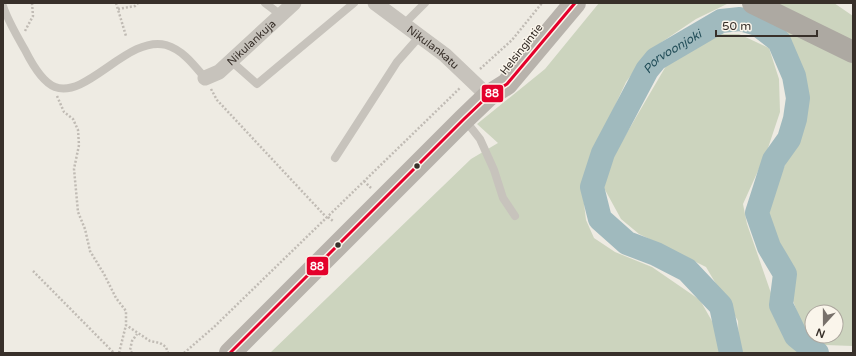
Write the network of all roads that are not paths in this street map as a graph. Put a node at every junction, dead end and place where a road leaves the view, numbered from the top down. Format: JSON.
{"nodes":[{"id":1,"x":265,"y":3,"type":"edge"},
{"id":2,"x":294,"y":3,"type":"edge"},
{"id":3,"x":354,"y":3,"type":"edge"},
{"id":4,"x":375,"y":3,"type":"edge"},
{"id":5,"x":425,"y":3,"type":"edge"},
{"id":6,"x":556,"y":3,"type":"edge"},
{"id":7,"x":575,"y":3,"type":"edge"},
{"id":8,"x":753,"y":3,"type":"edge"},
{"id":9,"x":3,"y":6,"type":"edge"},
{"id":10,"x":281,"y":15,"type":"junction"},
{"id":11,"x":404,"y":24,"type":"junction"},
{"id":12,"x":420,"y":36,"type":"junction"},
{"id":13,"x":853,"y":52,"type":"edge"},
{"id":14,"x":231,"y":61,"type":"junction"},
{"id":15,"x":205,"y":78,"type":"joint"},
{"id":16,"x":488,"y":96,"type":"junction"},
{"id":17,"x":464,"y":119,"type":"junction"},
{"id":18,"x":335,"y":158,"type":"dead end"},
{"id":19,"x":516,"y":216,"type":"dead end"},
{"id":20,"x":230,"y":353,"type":"edge"}],
"edges":[{"from":1,"to":10,"type":"lane"},
{"from":2,"to":10,"type":"street","name":"Nikulankuja"},
{"from":3,"to":14,"type":"lane"},
{"from":4,"to":11,"type":"street","name":"Nikulankatu"},
{"from":5,"to":11,"type":"lane"},
{"from":6,"to":16,"type":"main road","name":"Helsingintie"},
{"from":7,"to":16,"type":"main road","name":"Helsingintie"},
{"from":8,"to":13,"type":"highway"},
{"from":9,"to":15,"type":"lane"},
{"from":10,"to":14,"type":"street","name":"Nikulankuja"},
{"from":11,"to":12,"type":"street","name":"Nikulankatu"},
{"from":12,"to":16,"type":"street","name":"Nikulankatu"},
{"from":12,"to":18,"type":"lane"},
{"from":14,"to":15,"type":"street","name":"Nikulankuja"},
{"from":16,"to":17,"type":"main road","name":"Helsingintie"},
{"from":17,"to":19,"type":"lane"},
{"from":17,"to":20,"type":"main road","name":"Helsingintie"}]}
